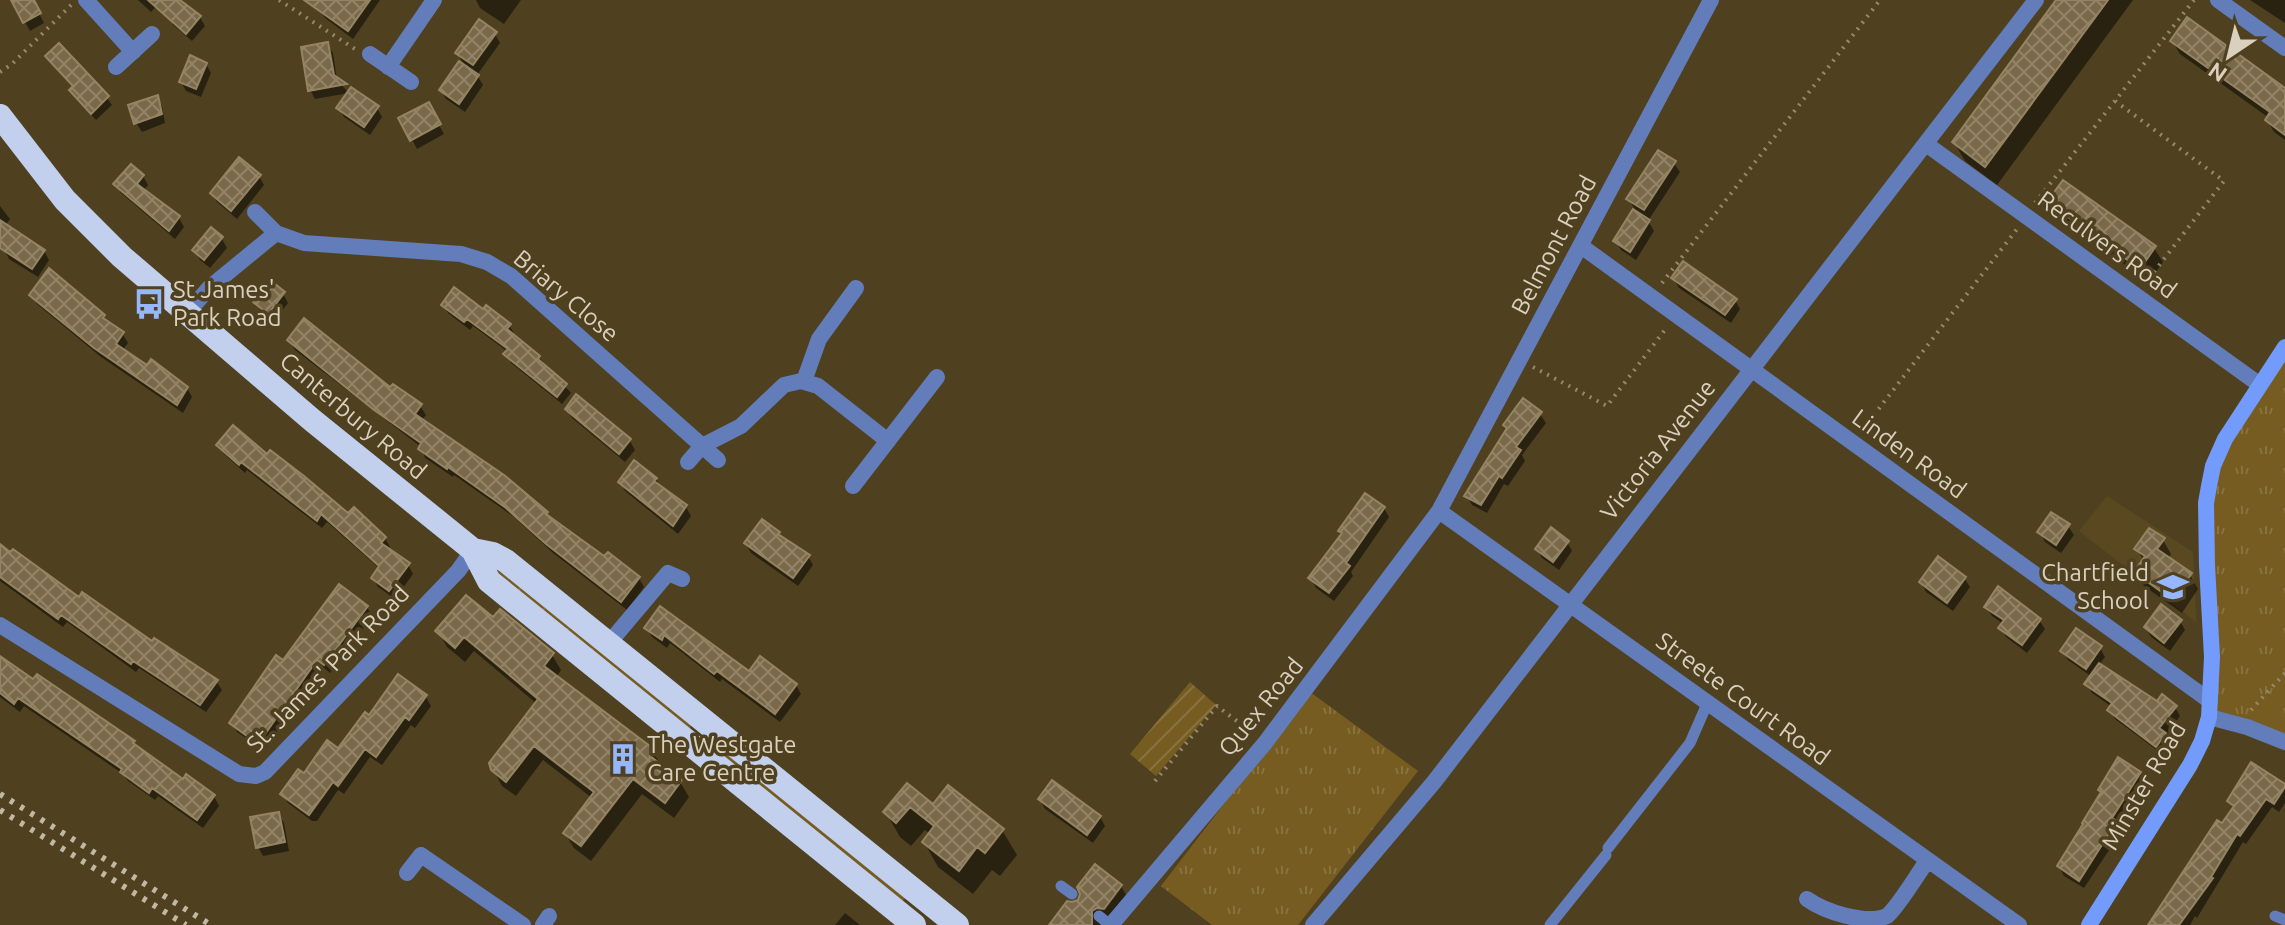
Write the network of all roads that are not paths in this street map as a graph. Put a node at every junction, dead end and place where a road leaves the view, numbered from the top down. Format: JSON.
{"nodes":[{"id":1,"x":86,"y":0,"type":"edge"},
{"id":2,"x":434,"y":0,"type":"edge"},
{"id":3,"x":1711,"y":0,"type":"edge"},
{"id":4,"x":2036,"y":0,"type":"edge"},
{"id":5,"x":2218,"y":0,"type":"edge"},
{"id":6,"x":152,"y":34,"type":"dead end"},
{"id":7,"x":2285,"y":48,"type":"edge"},
{"id":8,"x":133,"y":52,"type":"junction"},
{"id":9,"x":370,"y":54,"type":"road end"},
{"id":10,"x":116,"y":67,"type":"dead end"},
{"id":11,"x":388,"y":67,"type":"junction"},
{"id":12,"x":411,"y":82,"type":"dead end"},
{"id":13,"x":0,"y":116,"type":"edge"},
{"id":14,"x":1926,"y":144,"type":"junction"},
{"id":15,"x":255,"y":212,"type":"dead end"},
{"id":16,"x":276,"y":233,"type":"junction"},
{"id":17,"x":1581,"y":246,"type":"junction"},
{"id":18,"x":856,"y":288,"type":"dead end"},
{"id":19,"x":188,"y":312,"type":"junction"},
{"id":20,"x":2285,"y":347,"type":"edge"},
{"id":21,"x":1751,"y":370,"type":"junction"},
{"id":22,"x":937,"y":377,"type":"dead end"},
{"id":23,"x":804,"y":381,"type":"junction"},
{"id":24,"x":2260,"y":385,"type":"junction"},
{"id":25,"x":888,"y":441,"type":"junction"},
{"id":26,"x":702,"y":446,"type":"junction"},
{"id":27,"x":718,"y":460,"type":"dead end"},
{"id":28,"x":688,"y":462,"type":"dead end"},
{"id":29,"x":853,"y":486,"type":"dead end"},
{"id":30,"x":1439,"y":511,"type":"junction"},
{"id":31,"x":473,"y":550,"type":"junction"},
{"id":32,"x":682,"y":579,"type":"dead end"},
{"id":33,"x":1570,"y":603,"type":"junction"},
{"id":34,"x":0,"y":625,"type":"edge"},
{"id":35,"x":609,"y":643,"type":"junction"},
{"id":36,"x":1707,"y":704,"type":"junction"},
{"id":37,"x":2210,"y":709,"type":"junction"},
{"id":38,"x":708,"y":723,"type":"junction"},
{"id":39,"x":2285,"y":742,"type":"edge"},
{"id":40,"x":691,"y":745,"type":"junction"},
{"id":41,"x":1927,"y":861,"type":"junction"},
{"id":42,"x":407,"y":873,"type":"dead end"},
{"id":43,"x":1061,"y":886,"type":"dead end"},
{"id":44,"x":1072,"y":894,"type":"dead end"},
{"id":45,"x":1807,"y":899,"type":"dead end"},
{"id":46,"x":931,"y":904,"type":"junction"},
{"id":47,"x":1107,"y":922,"type":"edge"},
{"id":48,"x":1871,"y":924,"type":"edge"},
{"id":49,"x":523,"y":925,"type":"edge"},
{"id":50,"x":915,"y":925,"type":"edge"},
{"id":51,"x":957,"y":925,"type":"edge"},
{"id":52,"x":1313,"y":925,"type":"edge"},
{"id":53,"x":1550,"y":925,"type":"edge"},
{"id":54,"x":2019,"y":925,"type":"edge"},
{"id":55,"x":2089,"y":925,"type":"edge"}],
"edges":[{"from":1,"to":8,"type":"street"},
{"from":2,"to":11,"type":"street"},
{"from":3,"to":17,"type":"street","name":"Belmont Road"},
{"from":4,"to":14,"type":"street","name":"Victoria Avenue"},
{"from":5,"to":7,"type":"street"},
{"from":6,"to":8,"type":"street"},
{"from":8,"to":10,"type":"street"},
{"from":9,"to":11,"type":"street"},
{"from":11,"to":12,"type":"street"},
{"from":13,"to":19,"type":"highway","name":"Canterbury Road"},
{"from":14,"to":21,"type":"street","name":"Victoria Avenue"},
{"from":14,"to":24,"type":"street","name":"Reculvers Road"},
{"from":15,"to":16,"type":"street","name":"Briary Close"},
{"from":16,"to":19,"type":"street"},
{"from":16,"to":26,"type":"street","name":"Briary Close"},
{"from":17,"to":21,"type":"street","name":"Linden Road"},
{"from":17,"to":30,"type":"street","name":"Belmont Road"},
{"from":18,"to":23,"type":"street"},
{"from":19,"to":31,"type":"highway","name":"Canterbury Road"},
{"from":20,"to":24,"type":"street","name":"Minster Road"},
{"from":21,"to":33,"type":"street","name":"Victoria Avenue"},
{"from":21,"to":37,"type":"street","name":"Linden Road"},
{"from":22,"to":25,"type":"street"},
{"from":23,"to":25,"type":"street"},
{"from":23,"to":26,"type":"street"},
{"from":24,"to":37,"type":"street","name":"Minster Road"},
{"from":25,"to":29,"type":"street"},
{"from":26,"to":27,"type":"street","name":"Briary Close"},
{"from":26,"to":28,"type":"street"},
{"from":30,"to":33,"type":"street","name":"Streete Court Road"},
{"from":30,"to":47,"type":"street","name":"Quex Road"},
{"from":31,"to":34,"type":"street","name":"St. James' Park Road"},
{"from":31,"to":35,"type":"highway","name":"Canterbury Road"},
{"from":31,"to":40,"type":"highway","name":"Canterbury Road"},
{"from":32,"to":35,"type":"street"},
{"from":33,"to":36,"type":"street","name":"Streete Court Road"},
{"from":33,"to":52,"type":"street","name":"Victoria Avenue"},
{"from":35,"to":38,"type":"highway","name":"Canterbury Road"},
{"from":36,"to":41,"type":"street","name":"Streete Court Road"},
{"from":36,"to":53,"type":"lane"},
{"from":37,"to":39,"type":"street"},
{"from":37,"to":55,"type":"street","name":"Minster Road"},
{"from":38,"to":40,"type":"lane"},
{"from":38,"to":46,"type":"highway","name":"Canterbury Road"},
{"from":40,"to":50,"type":"highway","name":"Canterbury Road"},
{"from":41,"to":48,"type":"street"},
{"from":41,"to":54,"type":"street","name":"Streete Court Road"},
{"from":42,"to":49,"type":"street"},
{"from":43,"to":44,"type":"lane"},
{"from":45,"to":48,"type":"street"},
{"from":46,"to":50,"type":"street"},
{"from":46,"to":51,"type":"highway","name":"Canterbury Road"}]}
